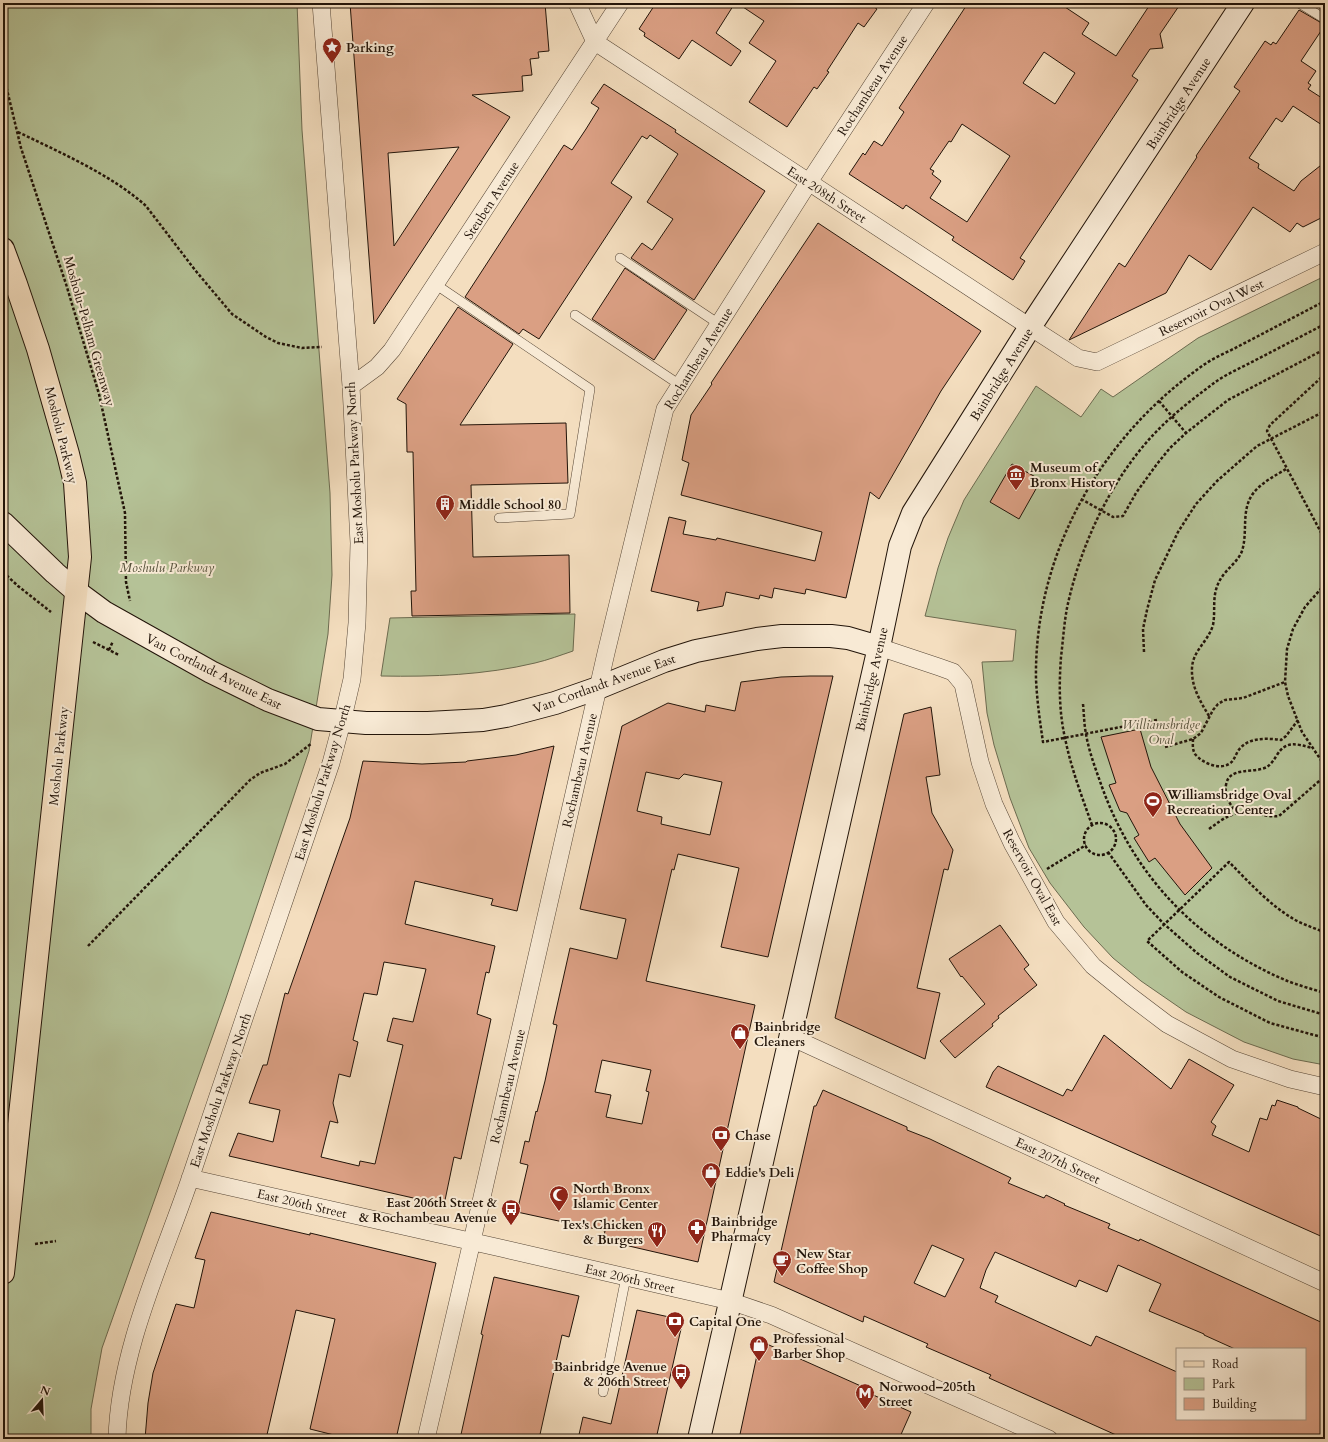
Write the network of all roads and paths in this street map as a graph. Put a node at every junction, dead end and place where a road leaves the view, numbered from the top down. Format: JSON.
{"nodes":[{"id":1,"x":321,"y":3,"type":"edge"},
{"id":2,"x":577,"y":3,"type":"edge"},
{"id":3,"x":620,"y":3,"type":"edge"},
{"id":4,"x":926,"y":3,"type":"edge"},
{"id":5,"x":1299,"y":3,"type":"edge"},
{"id":6,"x":1238,"y":6,"type":"edge"},
{"id":7,"x":1325,"y":20,"type":"edge"},
{"id":8,"x":595,"y":42,"type":"junction"},
{"id":9,"x":3,"y":73,"type":"edge"},
{"id":10,"x":17,"y":132,"type":"junction"},
{"id":11,"x":809,"y":182,"type":"junction"},
{"id":12,"x":3,"y":249,"type":"edge"},
{"id":13,"x":1325,"y":252,"type":"edge"},
{"id":14,"x":620,"y":258,"type":"dead end"},
{"id":15,"x":435,"y":284,"type":"junction"},
{"id":16,"x":1325,"y":301,"type":"edge"},
{"id":17,"x":575,"y":315,"type":"dead end"},
{"id":18,"x":719,"y":324,"type":"junction"},
{"id":19,"x":1325,"y":324,"type":"edge"},
{"id":20,"x":1030,"y":327,"type":"junction"},
{"id":21,"x":322,"y":346,"type":"dead end"},
{"id":22,"x":1325,"y":349,"type":"edge"},
{"id":23,"x":1097,"y":362,"type":"joint"},
{"id":24,"x":1325,"y":374,"type":"edge"},
{"id":25,"x":680,"y":385,"type":"junction"},
{"id":26,"x":351,"y":386,"type":"junction"},
{"id":27,"x":1159,"y":401,"type":"junction"},
{"id":28,"x":1325,"y":411,"type":"edge"},
{"id":29,"x":1172,"y":416,"type":"junction"},
{"id":30,"x":1186,"y":433,"type":"junction"},
{"id":31,"x":1270,"y":440,"type":"junction"},
{"id":32,"x":1286,"y":469,"type":"junction"},
{"id":33,"x":1081,"y":499,"type":"junction"},
{"id":34,"x":1101,"y":511,"type":"junction"},
{"id":35,"x":499,"y":518,"type":"dead end"},
{"id":36,"x":3,"y":523,"type":"edge"},
{"id":37,"x":1325,"y":540,"type":"edge"},
{"id":38,"x":3,"y":572,"type":"edge"},
{"id":39,"x":1325,"y":584,"type":"edge"},
{"id":40,"x":77,"y":592,"type":"junction"},
{"id":41,"x":130,"y":601,"type":"dead end"},
{"id":42,"x":51,"y":612,"type":"dead end"},
{"id":43,"x":879,"y":647,"type":"junction"},
{"id":44,"x":109,"y":650,"type":"dead end"},
{"id":45,"x":1144,"y":652,"type":"dead end"},
{"id":46,"x":119,"y":655,"type":"dead end"},
{"id":47,"x":1285,"y":682,"type":"junction"},
{"id":48,"x":598,"y":688,"type":"junction"},
{"id":49,"x":1083,"y":704,"type":"dead end"},
{"id":50,"x":1209,"y":716,"type":"junction"},
{"id":51,"x":1157,"y":720,"type":"dead end"},
{"id":52,"x":1298,"y":720,"type":"junction"},
{"id":53,"x":342,"y":722,"type":"junction"},
{"id":54,"x":1086,"y":734,"type":"junction"},
{"id":55,"x":1064,"y":738,"type":"junction"},
{"id":56,"x":1193,"y":739,"type":"junction"},
{"id":57,"x":312,"y":743,"type":"dead end"},
{"id":58,"x":1165,"y":748,"type":"dead end"},
{"id":59,"x":1313,"y":748,"type":"junction"},
{"id":60,"x":1325,"y":766,"type":"edge"},
{"id":61,"x":1325,"y":776,"type":"edge"},
{"id":62,"x":1237,"y":813,"type":"junction"},
{"id":63,"x":1092,"y":825,"type":"junction"},
{"id":64,"x":1119,"y":828,"type":"junction"},
{"id":65,"x":1209,"y":829,"type":"dead end"},
{"id":66,"x":1113,"y":831,"type":"junction"},
{"id":67,"x":1086,"y":845,"type":"junction"},
{"id":68,"x":1108,"y":852,"type":"junction"},
{"id":69,"x":1043,"y":871,"type":"dead end"},
{"id":70,"x":1179,"y":910,"type":"junction"},
{"id":71,"x":1164,"y":924,"type":"junction"},
{"id":72,"x":1325,"y":933,"type":"edge"},
{"id":73,"x":88,"y":946,"type":"dead end"},
{"id":74,"x":1325,"y":993,"type":"edge"},
{"id":75,"x":1325,"y":1015,"type":"edge"},
{"id":76,"x":791,"y":1037,"type":"junction"},
{"id":77,"x":1325,"y":1038,"type":"edge"},
{"id":78,"x":1325,"y":1087,"type":"edge"},
{"id":79,"x":190,"y":1178,"type":"junction"},
{"id":80,"x":56,"y":1241,"type":"dead end"},
{"id":81,"x":472,"y":1241,"type":"junction"},
{"id":82,"x":35,"y":1244,"type":"dead end"},
{"id":83,"x":3,"y":1273,"type":"edge"},
{"id":84,"x":626,"y":1277,"type":"junction"},
{"id":85,"x":1325,"y":1283,"type":"edge"},
{"id":86,"x":730,"y":1301,"type":"junction"},
{"id":87,"x":603,"y":1392,"type":"dead end"},
{"id":88,"x":117,"y":1439,"type":"edge"},
{"id":89,"x":426,"y":1439,"type":"edge"},
{"id":90,"x":699,"y":1439,"type":"edge"},
{"id":91,"x":1049,"y":1439,"type":"edge"}],
"edges":[{"from":1,"to":26,"type":"street","name":"East Mosholu Parkway North"},
{"from":2,"to":8,"type":"street"},
{"from":3,"to":8,"type":"street","name":"Steuben Avenue"},
{"from":4,"to":11,"type":"street","name":"Rochambeau Avenue"},
{"from":5,"to":7,"type":"lane"},
{"from":6,"to":20,"type":"main road","name":"Bainbridge Avenue"},
{"from":8,"to":11,"type":"street","name":"East 208th Street"},
{"from":8,"to":15,"type":"street","name":"Steuben Avenue"},
{"from":9,"to":10,"type":"path","name":"Mosholu-Pelham Greenway"},
{"from":10,"to":21,"type":"path"},
{"from":10,"to":41,"type":"path","name":"Mosholu-Pelham Greenway"},
{"from":11,"to":18,"type":"street","name":"Rochambeau Avenue"},
{"from":11,"to":20,"type":"street","name":"East 208th Street"},
{"from":12,"to":40,"type":"main road","name":"Mosholu Parkway"},
{"from":13,"to":23,"type":"street","name":"Reservoir Oval West"},
{"from":14,"to":18,"type":"lane"},
{"from":15,"to":26,"type":"street","name":"Steuben Avenue"},
{"from":15,"to":35,"type":"lane"},
{"from":16,"to":27,"type":"path"},
{"from":17,"to":25,"type":"lane"},
{"from":18,"to":25,"type":"street","name":"Rochambeau Avenue"},
{"from":19,"to":29,"type":"path"},
{"from":20,"to":23,"type":"street","name":"East 208th Street"},
{"from":20,"to":43,"type":"main road","name":"Bainbridge Avenue"},
{"from":22,"to":30,"type":"path"},
{"from":24,"to":31,"type":"path"},
{"from":25,"to":48,"type":"street","name":"Rochambeau Avenue"},
{"from":26,"to":53,"type":"street","name":"East Mosholu Parkway North"},
{"from":27,"to":29,"type":"path"},
{"from":27,"to":33,"type":"path"},
{"from":28,"to":31,"type":"path"},
{"from":29,"to":30,"type":"path"},
{"from":29,"to":34,"type":"path"},
{"from":30,"to":34,"type":"path"},
{"from":31,"to":32,"type":"path"},
{"from":31,"to":45,"type":"path"},
{"from":32,"to":37,"type":"path"},
{"from":32,"to":50,"type":"path"},
{"from":33,"to":34,"type":"path"},
{"from":33,"to":55,"type":"path"},
{"from":34,"to":55,"type":"path"},
{"from":36,"to":40,"type":"main road","name":"Van Cortlandt Avenue East"},
{"from":38,"to":42,"type":"path"},
{"from":39,"to":47,"type":"path"},
{"from":40,"to":53,"type":"main road","name":"Van Cortlandt Avenue East"},
{"from":40,"to":83,"type":"main road","name":"Mosholu Parkway"},
{"from":43,"to":48,"type":"main road","name":"Van Cortlandt Avenue East"},
{"from":43,"to":76,"type":"main road","name":"Bainbridge Avenue"},
{"from":43,"to":78,"type":"street","name":"Reservoir Oval East"},
{"from":44,"to":46,"type":"path"},
{"from":47,"to":50,"type":"path"},
{"from":47,"to":52,"type":"path"},
{"from":48,"to":53,"type":"main road","name":"Van Cortlandt Avenue East"},
{"from":48,"to":81,"type":"street","name":"Rochambeau Avenue"},
{"from":49,"to":54,"type":"path"},
{"from":50,"to":56,"type":"path"},
{"from":51,"to":54,"type":"path"},
{"from":52,"to":56,"type":"path"},
{"from":52,"to":59,"type":"path"},
{"from":53,"to":79,"type":"street","name":"East Mosholu Parkway North"},
{"from":54,"to":55,"type":"path"},
{"from":54,"to":64,"type":"path"},
{"from":55,"to":63,"type":"path"},
{"from":56,"to":58,"type":"path"},
{"from":57,"to":73,"type":"path"},
{"from":59,"to":60,"type":"path"},
{"from":59,"to":62,"type":"path"},
{"from":61,"to":62,"type":"path"},
{"from":62,"to":65,"type":"path"},
{"from":63,"to":66,"type":"path"},
{"from":63,"to":67,"type":"path"},
{"from":64,"to":66,"type":"path"},
{"from":64,"to":70,"type":"path"},
{"from":66,"to":68,"type":"path"},
{"from":67,"to":68,"type":"path"},
{"from":67,"to":69,"type":"path"},
{"from":68,"to":71,"type":"path"},
{"from":70,"to":71,"type":"path"},
{"from":70,"to":72,"type":"path"},
{"from":70,"to":74,"type":"path"},
{"from":71,"to":75,"type":"path"},
{"from":71,"to":77,"type":"path"},
{"from":76,"to":85,"type":"street","name":"East 207th Street"},
{"from":76,"to":86,"type":"main road","name":"Bainbridge Avenue"},
{"from":79,"to":81,"type":"street","name":"East 206th Street"},
{"from":79,"to":88,"type":"street","name":"East Mosholu Parkway North"},
{"from":80,"to":82,"type":"path"},
{"from":81,"to":84,"type":"street","name":"East 206th Street"},
{"from":81,"to":89,"type":"street","name":"Rochambeau Avenue"},
{"from":84,"to":86,"type":"street","name":"East 206th Street"},
{"from":84,"to":87,"type":"lane"},
{"from":86,"to":90,"type":"main road","name":"Bainbridge Avenue"},
{"from":86,"to":91,"type":"street","name":"East 206th Street"}]}
